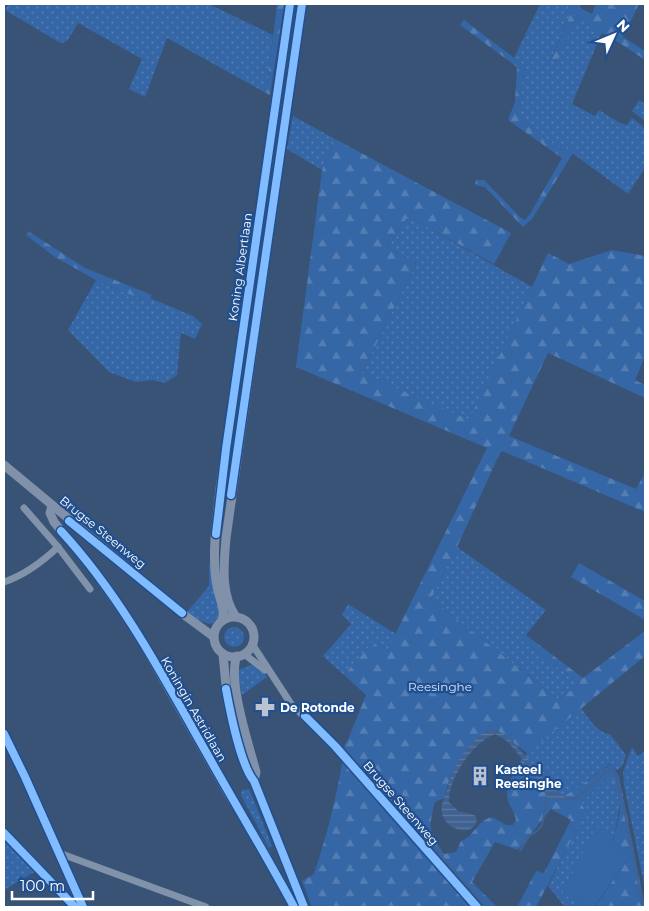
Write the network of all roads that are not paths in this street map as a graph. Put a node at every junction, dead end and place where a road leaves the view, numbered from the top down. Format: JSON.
{"nodes":[{"id":1,"x":290,"y":4,"type":"edge"},
{"id":2,"x":302,"y":4,"type":"edge"},
{"id":3,"x":4,"y":465,"type":"edge"},
{"id":4,"x":52,"y":506,"type":"junction"},
{"id":5,"x":24,"y":508,"type":"dead end"},
{"id":6,"x":58,"y":547,"type":"junction"},
{"id":7,"x":4,"y":582,"type":"edge"},
{"id":8,"x":90,"y":590,"type":"dead end"},
{"id":9,"x":187,"y":617,"type":"junction"},
{"id":10,"x":236,"y":617,"type":"junction"},
{"id":11,"x":220,"y":624,"type":"junction"},
{"id":12,"x":214,"y":637,"type":"junction"},
{"id":13,"x":252,"y":644,"type":"junction"},
{"id":14,"x":224,"y":654,"type":"junction"},
{"id":15,"x":240,"y":655,"type":"junction"},
{"id":16,"x":271,"y":675,"type":"junction"},
{"id":17,"x":4,"y":734,"type":"edge"},
{"id":18,"x":254,"y":781,"type":"junction"},
{"id":19,"x":59,"y":853,"type":"junction"},
{"id":20,"x":83,"y":907,"type":"edge"},
{"id":21,"x":206,"y":907,"type":"edge"},
{"id":22,"x":294,"y":907,"type":"edge"},
{"id":23,"x":304,"y":907,"type":"edge"},
{"id":24,"x":477,"y":907,"type":"edge"}],
"edges":[{"from":1,"to":11,"type":"main road","name":"Koning Albertlaan"},
{"from":2,"to":10,"type":"main road","name":"Koning Albertlaan"},
{"from":3,"to":4,"type":"main road","name":"Brugse Steenweg"},
{"from":4,"to":9,"type":"main road","name":"Brugse Steenweg"},
{"from":4,"to":22,"type":"main road","name":"Koningin Astridlaan"},
{"from":5,"to":6,"type":"street"},
{"from":6,"to":7,"type":"street"},
{"from":6,"to":8,"type":"street"},
{"from":9,"to":11,"type":"main road","name":"Brugse Steenweg"},
{"from":9,"to":12,"type":"main road","name":"Brugse Steenweg"},
{"from":10,"to":11,"type":"main road"},
{"from":10,"to":13,"type":"main road","name":"Brugse Steenweg"},
{"from":11,"to":12,"type":"main road"},
{"from":12,"to":14,"type":"main road","name":"Brugse Steenweg"},
{"from":13,"to":15,"type":"main road"},
{"from":13,"to":16,"type":"street","name":"Brugse Steenweg"},
{"from":14,"to":15,"type":"main road","name":"Brugse Steenweg"},
{"from":14,"to":18,"type":"main road","name":"Koningin Astridlaan"},
{"from":15,"to":16,"type":"street","name":"Brugse Steenweg"},
{"from":15,"to":18,"type":"main road","name":"Koningin Astridlaan"},
{"from":16,"to":24,"type":"street","name":"Brugse Steenweg"},
{"from":17,"to":19,"type":"street"},
{"from":18,"to":23,"type":"main road","name":"Koningin Astridlaan"},
{"from":19,"to":20,"type":"street"},
{"from":19,"to":21,"type":"street"}]}
